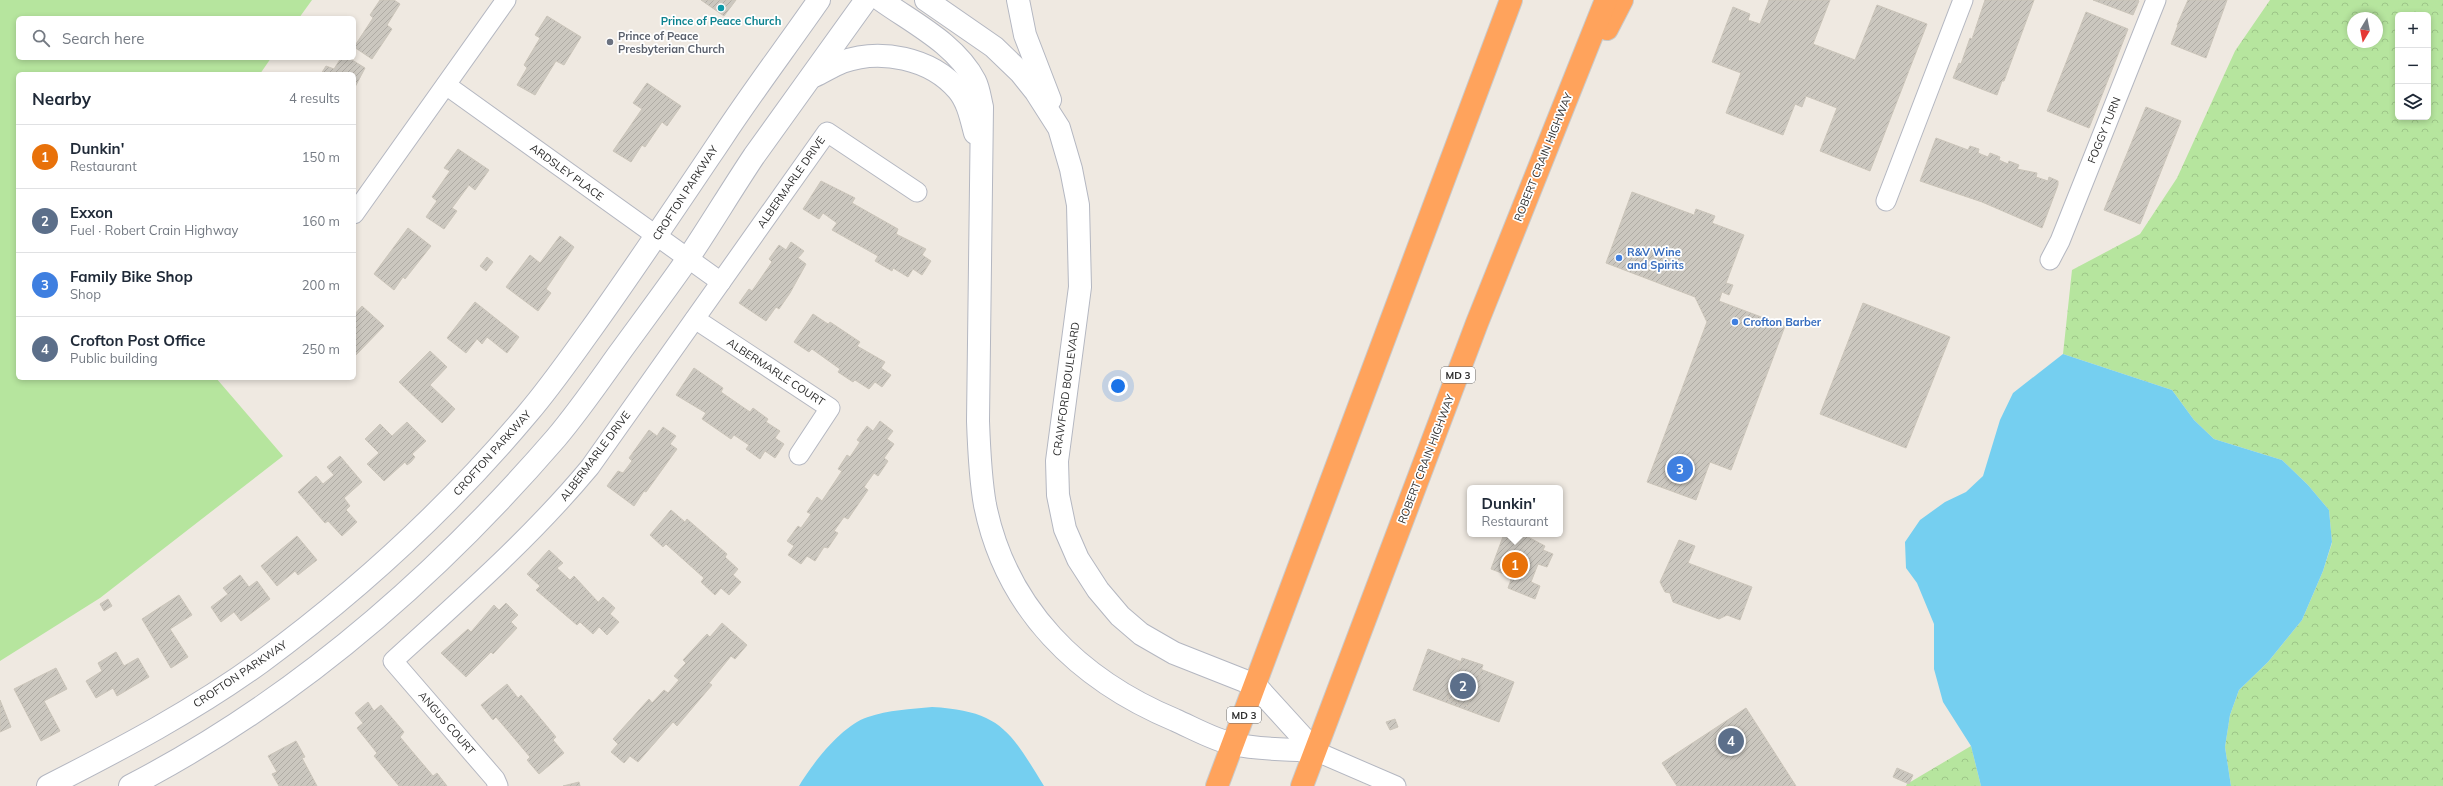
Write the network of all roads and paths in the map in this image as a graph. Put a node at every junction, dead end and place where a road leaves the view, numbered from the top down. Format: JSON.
{"nodes":[{"id":1,"x":506,"y":0,"type":"edge"},
{"id":2,"x":819,"y":0,"type":"edge"},
{"id":3,"x":866,"y":0,"type":"edge"},
{"id":4,"x":880,"y":0,"type":"edge"},
{"id":5,"x":926,"y":0,"type":"edge"},
{"id":6,"x":1018,"y":0,"type":"edge"},
{"id":7,"x":1511,"y":0,"type":"edge"},
{"id":8,"x":1606,"y":0,"type":"edge"},
{"id":9,"x":1622,"y":0,"type":"edge"},
{"id":10,"x":1963,"y":0,"type":"edge"},
{"id":11,"x":2156,"y":0,"type":"edge"},
{"id":12,"x":812,"y":78,"type":"junction"},
{"id":13,"x":446,"y":85,"type":"junction"},
{"id":14,"x":1556,"y":124,"type":"junction"},
{"id":15,"x":1059,"y":128,"type":"junction"},
{"id":16,"x":981,"y":161,"type":"junction"},
{"id":17,"x":916,"y":192,"type":"dead end"},
{"id":18,"x":1886,"y":200,"type":"dead end"},
{"id":19,"x":356,"y":211,"type":"edge"},
{"id":20,"x":657,"y":237,"type":"junction"},
{"id":21,"x":688,"y":258,"type":"junction"},
{"id":22,"x":2050,"y":260,"type":"dead end"},
{"id":23,"x":721,"y":282,"type":"junction"},
{"id":24,"x":695,"y":319,"type":"junction"},
{"id":25,"x":799,"y":455,"type":"dead end"},
{"id":26,"x":393,"y":661,"type":"joint"},
{"id":27,"x":1255,"y":685,"type":"junction"},
{"id":28,"x":1233,"y":744,"type":"junction"},
{"id":29,"x":1314,"y":752,"type":"junction"},
{"id":30,"x":48,"y":786,"type":"edge"},
{"id":31,"x":130,"y":786,"type":"edge"},
{"id":32,"x":498,"y":786,"type":"edge"},
{"id":33,"x":1217,"y":786,"type":"edge"},
{"id":34,"x":1302,"y":786,"type":"edge"},
{"id":35,"x":1396,"y":786,"type":"edge"}],
"edges":[{"from":1,"to":13,"type":"street"},
{"from":2,"to":20,"type":"street","name":"CROFTON PARKWAY"},
{"from":3,"to":12,"type":"street"},
{"from":4,"to":16,"type":"street"},
{"from":5,"to":15,"type":"street","name":"CRAWFORD BOULEVARD"},
{"from":6,"to":15,"type":"street"},
{"from":7,"to":27,"type":"highway","number":"MD 3"},
{"from":8,"to":14,"type":"highway","name":"ROBERT CRAIN HIGHWAY","number":"MD 3"},
{"from":9,"to":14,"type":"highway"},
{"from":10,"to":18,"type":"street"},
{"from":11,"to":22,"type":"street","name":"FOGGY TURN"},
{"from":12,"to":16,"type":"street"},
{"from":12,"to":21,"type":"street"},
{"from":13,"to":19,"type":"street"},
{"from":13,"to":20,"type":"street","name":"ARDSLEY PLACE"},
{"from":14,"to":29,"type":"highway","name":"ROBERT CRAIN HIGHWAY","number":"MD 3"},
{"from":15,"to":27,"type":"street","name":"CRAWFORD BOULEVARD"},
{"from":16,"to":28,"type":"street"},
{"from":17,"to":23,"type":"street","name":"ALBERMARLE DRIVE"},
{"from":20,"to":21,"type":"street","name":"ARDSLEY PLACE"},
{"from":20,"to":30,"type":"street","name":"CROFTON PARKWAY"},
{"from":21,"to":23,"type":"street"},
{"from":21,"to":31,"type":"street"},
{"from":23,"to":24,"type":"street","name":"ALBERMARLE DRIVE"},
{"from":24,"to":25,"type":"street","name":"ALBERMARLE COURT"},
{"from":24,"to":26,"type":"street","name":"ALBERMARLE DRIVE"},
{"from":26,"to":32,"type":"street","name":"ANGUS COURT"},
{"from":27,"to":28,"type":"highway","number":"MD 3"},
{"from":27,"to":29,"type":"street","name":"CRAWFORD BOULEVARD"},
{"from":28,"to":29,"type":"street"},
{"from":28,"to":33,"type":"highway","number":"MD 3"},
{"from":29,"to":34,"type":"highway","name":"ROBERT CRAIN HIGHWAY","number":"MD 3"},
{"from":29,"to":35,"type":"street"}]}
